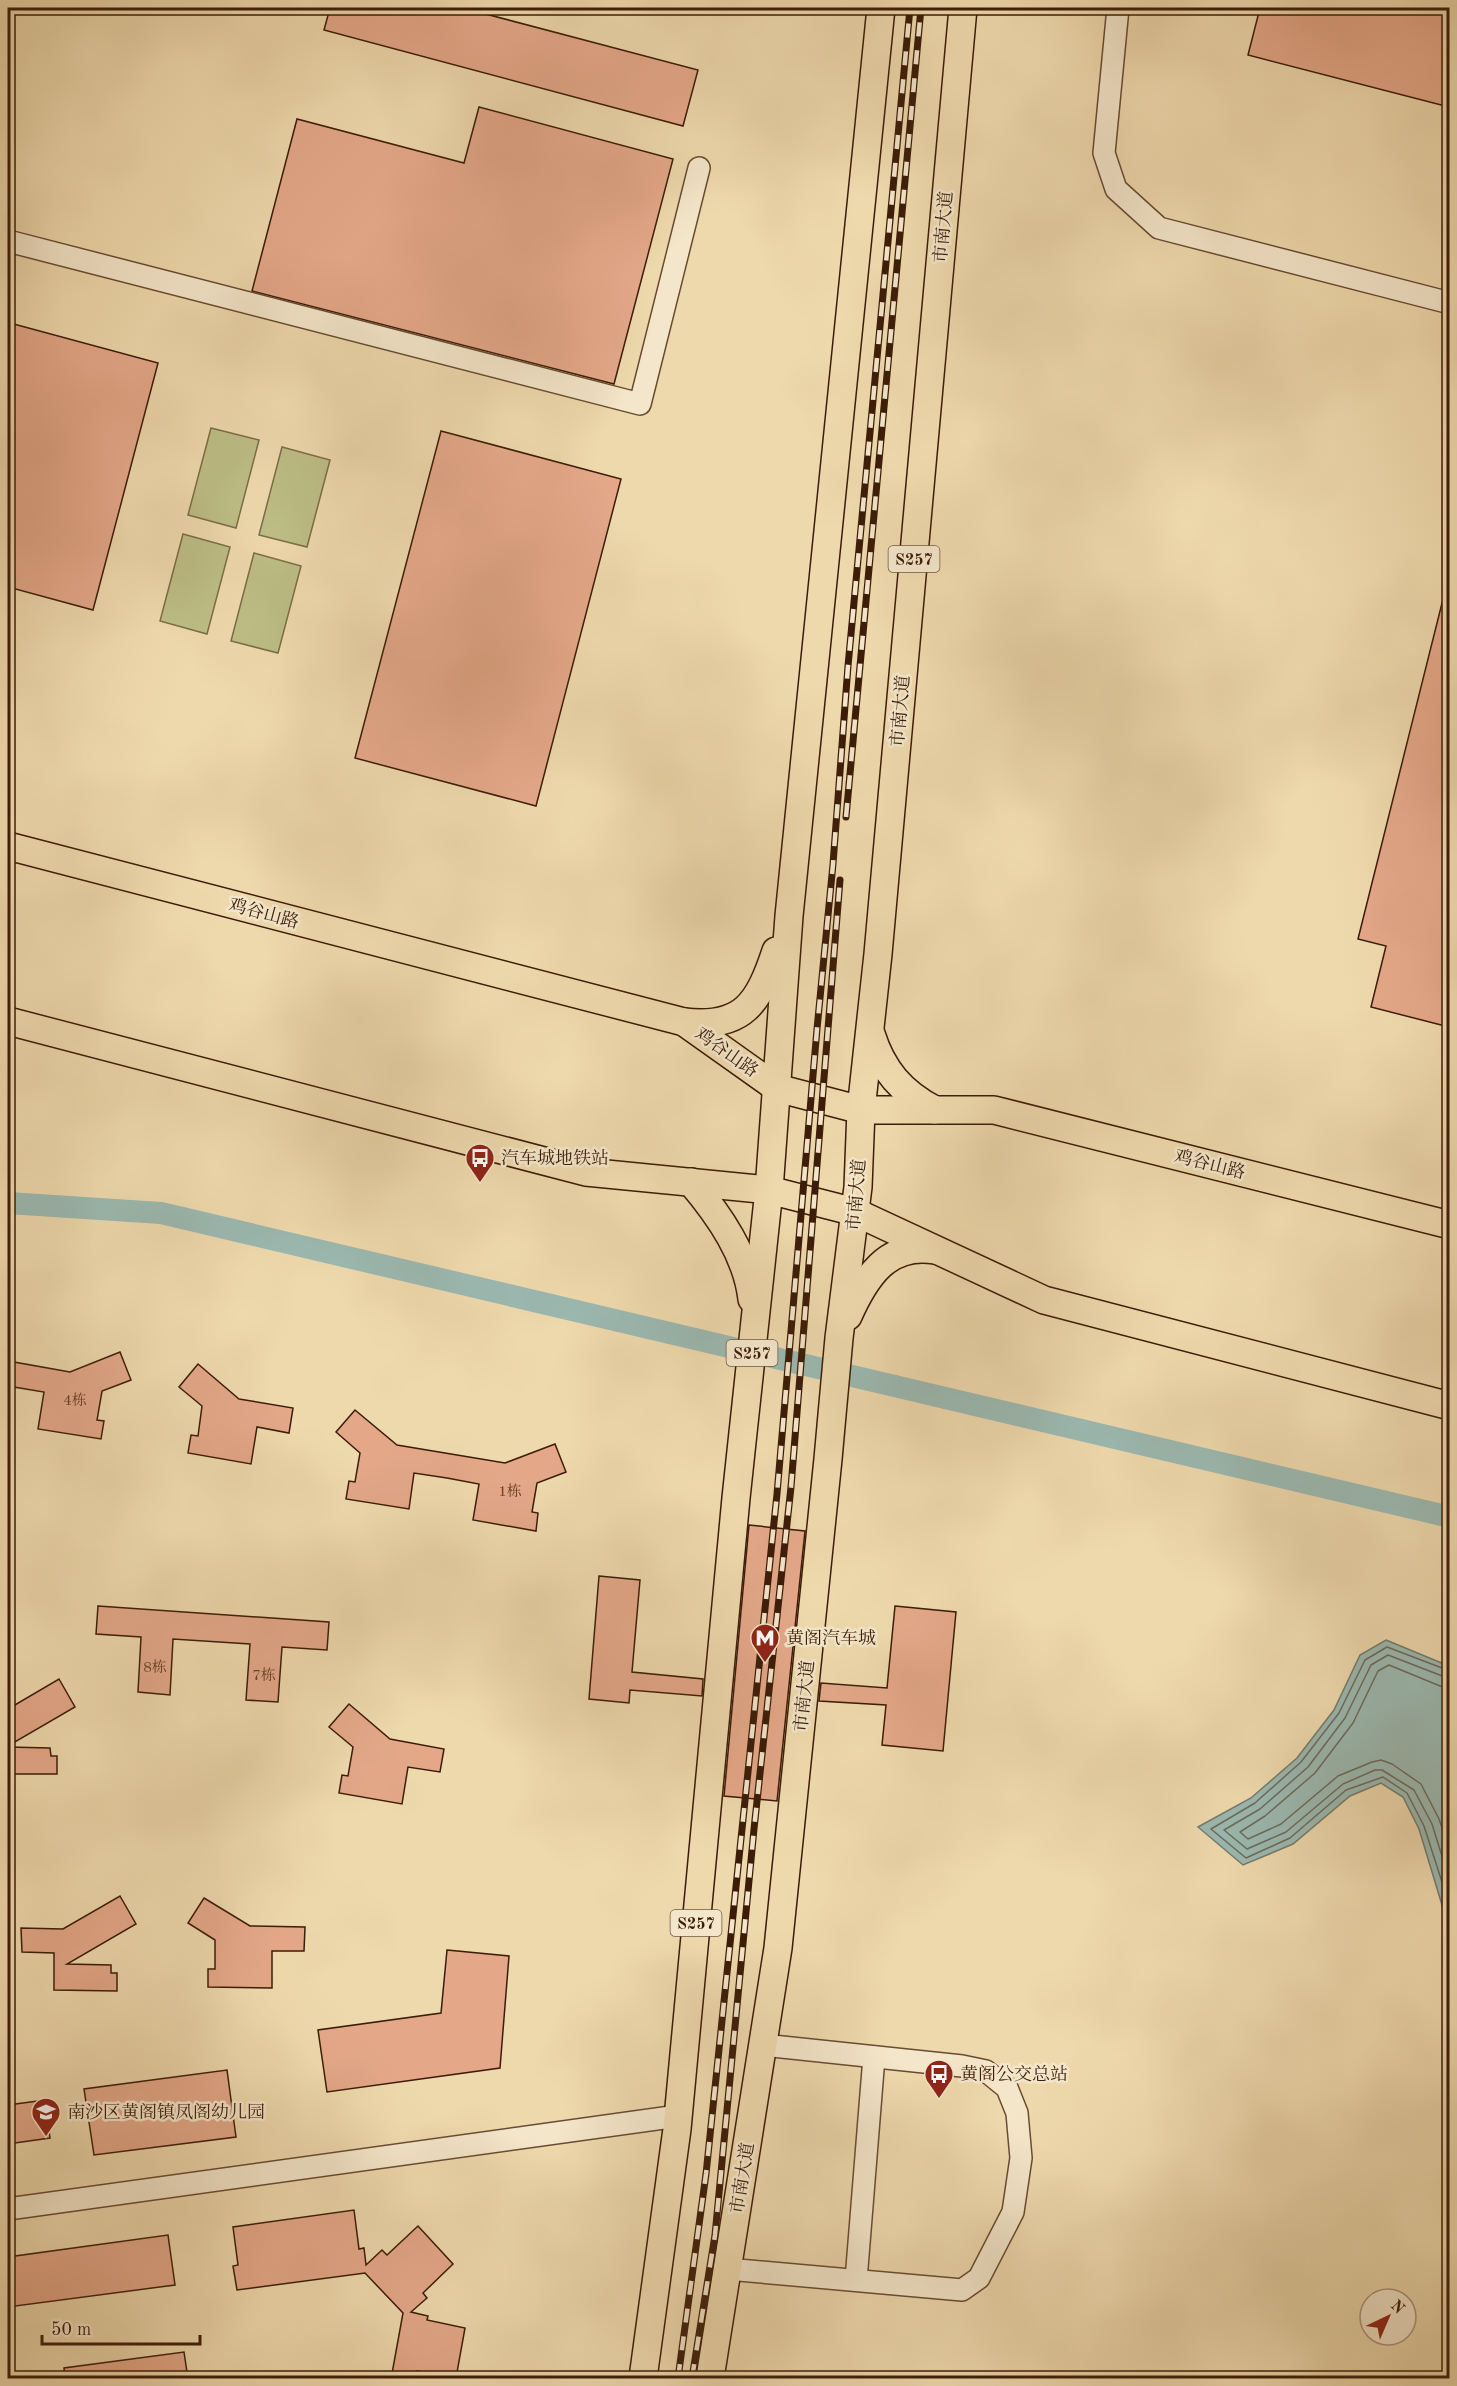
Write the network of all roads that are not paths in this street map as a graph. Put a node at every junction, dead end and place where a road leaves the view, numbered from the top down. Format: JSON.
{"nodes":[{"id":1,"x":881,"y":8,"type":"edge"},
{"id":2,"x":963,"y":8,"type":"edge"},
{"id":3,"x":1118,"y":8,"type":"edge"},
{"id":4,"x":699,"y":168,"type":"dead end"},
{"id":5,"x":8,"y":241,"type":"edge"},
{"id":6,"x":1449,"y":303,"type":"edge"},
{"id":7,"x":8,"y":846,"type":"edge"},
{"id":8,"x":789,"y":916,"type":"junction"},
{"id":9,"x":8,"y":1021,"type":"edge"},
{"id":10,"x":684,"y":1022,"type":"junction"},
{"id":11,"x":870,"y":1031,"type":"junction"},
{"id":12,"x":777,"y":1088,"type":"junction"},
{"id":13,"x":861,"y":1110,"type":"junction"},
{"id":14,"x":935,"y":1110,"type":"junction"},
{"id":15,"x":691,"y":1182,"type":"junction"},
{"id":16,"x":769,"y":1190,"type":"junction"},
{"id":17,"x":855,"y":1212,"type":"junction"},
{"id":18,"x":1449,"y":1225,"type":"edge"},
{"id":19,"x":950,"y":1257,"type":"junction"},
{"id":20,"x":755,"y":1323,"type":"junction"},
{"id":21,"x":839,"y":1338,"type":"junction"},
{"id":22,"x":1449,"y":1406,"type":"edge"},
{"id":23,"x":763,"y":2045,"type":"junction"},
{"id":24,"x":874,"y":2057,"type":"junction"},
{"id":25,"x":678,"y":2116,"type":"junction"},
{"id":26,"x":8,"y":2209,"type":"edge"},
{"id":27,"x":727,"y":2269,"type":"junction"},
{"id":28,"x":856,"y":2280,"type":"junction"},
{"id":29,"x":643,"y":2379,"type":"edge"},
{"id":30,"x":710,"y":2379,"type":"edge"}],
"edges":[{"from":1,"to":8,"type":"main road","number":"S257"},
{"from":2,"to":11,"type":"main road","name":"市南大道","number":"S257"},
{"from":3,"to":6,"type":"street"},
{"from":4,"to":5,"type":"street"},
{"from":7,"to":10,"type":"main road","name":"鸡谷山路"},
{"from":8,"to":10,"type":"main road"},
{"from":8,"to":12,"type":"main road","number":"S257"},
{"from":9,"to":15,"type":"main road"},
{"from":10,"to":12,"type":"main road","name":"鸡谷山路"},
{"from":11,"to":13,"type":"main road","name":"市南大道","number":"S257"},
{"from":11,"to":14,"type":"main road"},
{"from":12,"to":13,"type":"main road","name":"鸡谷山路"},
{"from":12,"to":16,"type":"main road","number":"S257"},
{"from":13,"to":14,"type":"main road","name":"鸡谷山路"},
{"from":13,"to":17,"type":"main road","name":"市南大道","number":"S257"},
{"from":14,"to":18,"type":"main road","name":"鸡谷山路"},
{"from":15,"to":16,"type":"main road"},
{"from":15,"to":20,"type":"main road"},
{"from":16,"to":17,"type":"main road"},
{"from":16,"to":20,"type":"main road","number":"S257"},
{"from":17,"to":19,"type":"main road"},
{"from":17,"to":21,"type":"main road","name":"市南大道","number":"S257"},
{"from":19,"to":21,"type":"main road"},
{"from":19,"to":22,"type":"main road"},
{"from":20,"to":25,"type":"main road","number":"S257"},
{"from":21,"to":23,"type":"main road","name":"市南大道","number":"S257"},
{"from":23,"to":24,"type":"street"},
{"from":23,"to":27,"type":"main road","name":"市南大道","number":"S257"},
{"from":24,"to":28,"type":"street"},
{"from":24,"to":28,"type":"street"},
{"from":25,"to":26,"type":"street"},
{"from":25,"to":29,"type":"main road","number":"S257"},
{"from":27,"to":28,"type":"street"},
{"from":27,"to":30,"type":"main road","name":"市南大道","number":"S257"}]}
